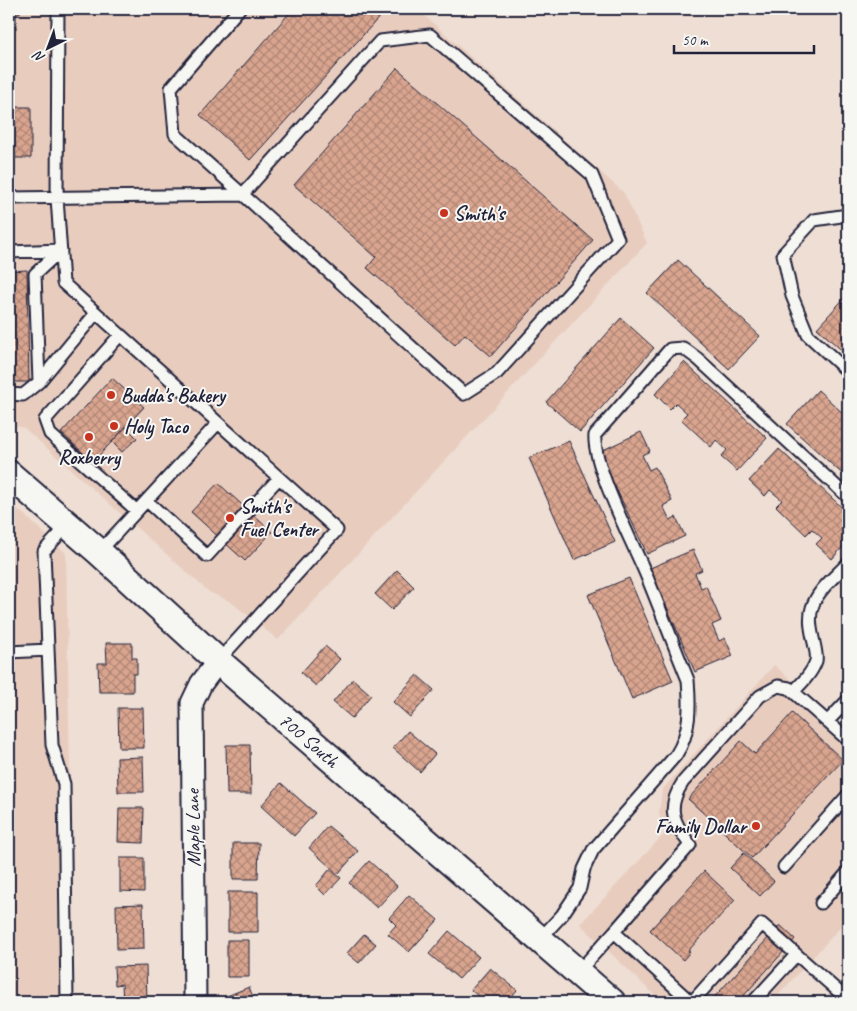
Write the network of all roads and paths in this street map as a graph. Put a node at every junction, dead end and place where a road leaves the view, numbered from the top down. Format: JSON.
{"nodes":[{"id":1,"x":58,"y":9,"type":"edge"},
{"id":2,"x":239,"y":9,"type":"edge"},
{"id":3,"x":242,"y":194,"type":"junction"},
{"id":4,"x":9,"y":198,"type":"edge"},
{"id":5,"x":57,"y":198,"type":"junction"},
{"id":6,"x":848,"y":215,"type":"edge"},
{"id":7,"x":61,"y":250,"type":"junction"},
{"id":8,"x":9,"y":252,"type":"edge"},
{"id":9,"x":96,"y":313,"type":"junction"},
{"id":10,"x":120,"y":334,"type":"junction"},
{"id":11,"x":848,"y":372,"type":"edge"},
{"id":12,"x":39,"y":382,"type":"junction"},
{"id":13,"x":9,"y":394,"type":"edge"},
{"id":14,"x":218,"y":423,"type":"junction"},
{"id":15,"x":9,"y":474,"type":"edge"},
{"id":16,"x":279,"y":478,"type":"junction"},
{"id":17,"x":848,"y":497,"type":"edge"},
{"id":18,"x":146,"y":501,"type":"junction"},
{"id":19,"x":137,"y":511,"type":"junction"},
{"id":20,"x":68,"y":525,"type":"junction"},
{"id":21,"x":99,"y":552,"type":"junction"},
{"id":22,"x":848,"y":563,"type":"edge"},
{"id":23,"x":48,"y":650,"type":"junction"},
{"id":24,"x":9,"y":652,"type":"edge"},
{"id":25,"x":218,"y":661,"type":"junction"},
{"id":26,"x":793,"y":692,"type":"junction"},
{"id":27,"x":848,"y":700,"type":"edge"},
{"id":28,"x":827,"y":722,"type":"junction"},
{"id":29,"x":848,"y":740,"type":"edge"},
{"id":30,"x":848,"y":795,"type":"edge"},
{"id":31,"x":784,"y":868,"type":"dead end"},
{"id":32,"x":848,"y":872,"type":"edge"},
{"id":33,"x":821,"y":903,"type":"dead end"},
{"id":34,"x":614,"y":932,"type":"junction"},
{"id":35,"x":540,"y":939,"type":"junction"},
{"id":36,"x":796,"y":955,"type":"junction"},
{"id":37,"x":578,"y":972,"type":"junction"},
{"id":38,"x":848,"y":1000,"type":"edge"},
{"id":39,"x":67,"y":1002,"type":"edge"},
{"id":40,"x":195,"y":1002,"type":"edge"},
{"id":41,"x":612,"y":1002,"type":"edge"},
{"id":42,"x":691,"y":1002,"type":"edge"},
{"id":43,"x":753,"y":1002,"type":"edge"}],
"edges":[{"from":1,"to":5,"type":"lane"},
{"from":2,"to":3,"type":"lane"},
{"from":3,"to":3,"type":"lane"},
{"from":3,"to":5,"type":"lane"},
{"from":4,"to":5,"type":"lane"},
{"from":5,"to":7,"type":"lane"},
{"from":6,"to":11,"type":"lane"},
{"from":7,"to":8,"type":"lane"},
{"from":7,"to":9,"type":"lane"},
{"from":7,"to":12,"type":"lane"},
{"from":9,"to":10,"type":"lane"},
{"from":9,"to":12,"type":"lane"},
{"from":10,"to":14,"type":"lane"},
{"from":10,"to":19,"type":"lane"},
{"from":12,"to":13,"type":"lane"},
{"from":14,"to":16,"type":"lane"},
{"from":14,"to":18,"type":"lane"},
{"from":15,"to":20,"type":"street","name":"700 South"},
{"from":16,"to":18,"type":"lane"},
{"from":16,"to":25,"type":"lane"},
{"from":17,"to":35,"type":"lane"},
{"from":18,"to":19,"type":"lane"},
{"from":19,"to":21,"type":"lane"},
{"from":20,"to":21,"type":"street","name":"700 South"},
{"from":20,"to":23,"type":"lane"},
{"from":21,"to":25,"type":"street","name":"700 South"},
{"from":22,"to":26,"type":"lane"},
{"from":23,"to":24,"type":"lane"},
{"from":23,"to":39,"type":"lane"},
{"from":25,"to":35,"type":"street","name":"700 South"},
{"from":25,"to":40,"type":"street","name":"Maple Lane"},
{"from":26,"to":28,"type":"lane"},
{"from":26,"to":34,"type":"lane"},
{"from":27,"to":28,"type":"lane"},
{"from":28,"to":29,"type":"lane"},
{"from":30,"to":31,"type":"lane"},
{"from":32,"to":33,"type":"lane"},
{"from":34,"to":37,"type":"lane"},
{"from":34,"to":42,"type":"lane"},
{"from":35,"to":37,"type":"street","name":"700 South"},
{"from":36,"to":38,"type":"lane"},
{"from":36,"to":42,"type":"lane"},
{"from":36,"to":43,"type":"lane"},
{"from":37,"to":41,"type":"street","name":"700 South"}]}
